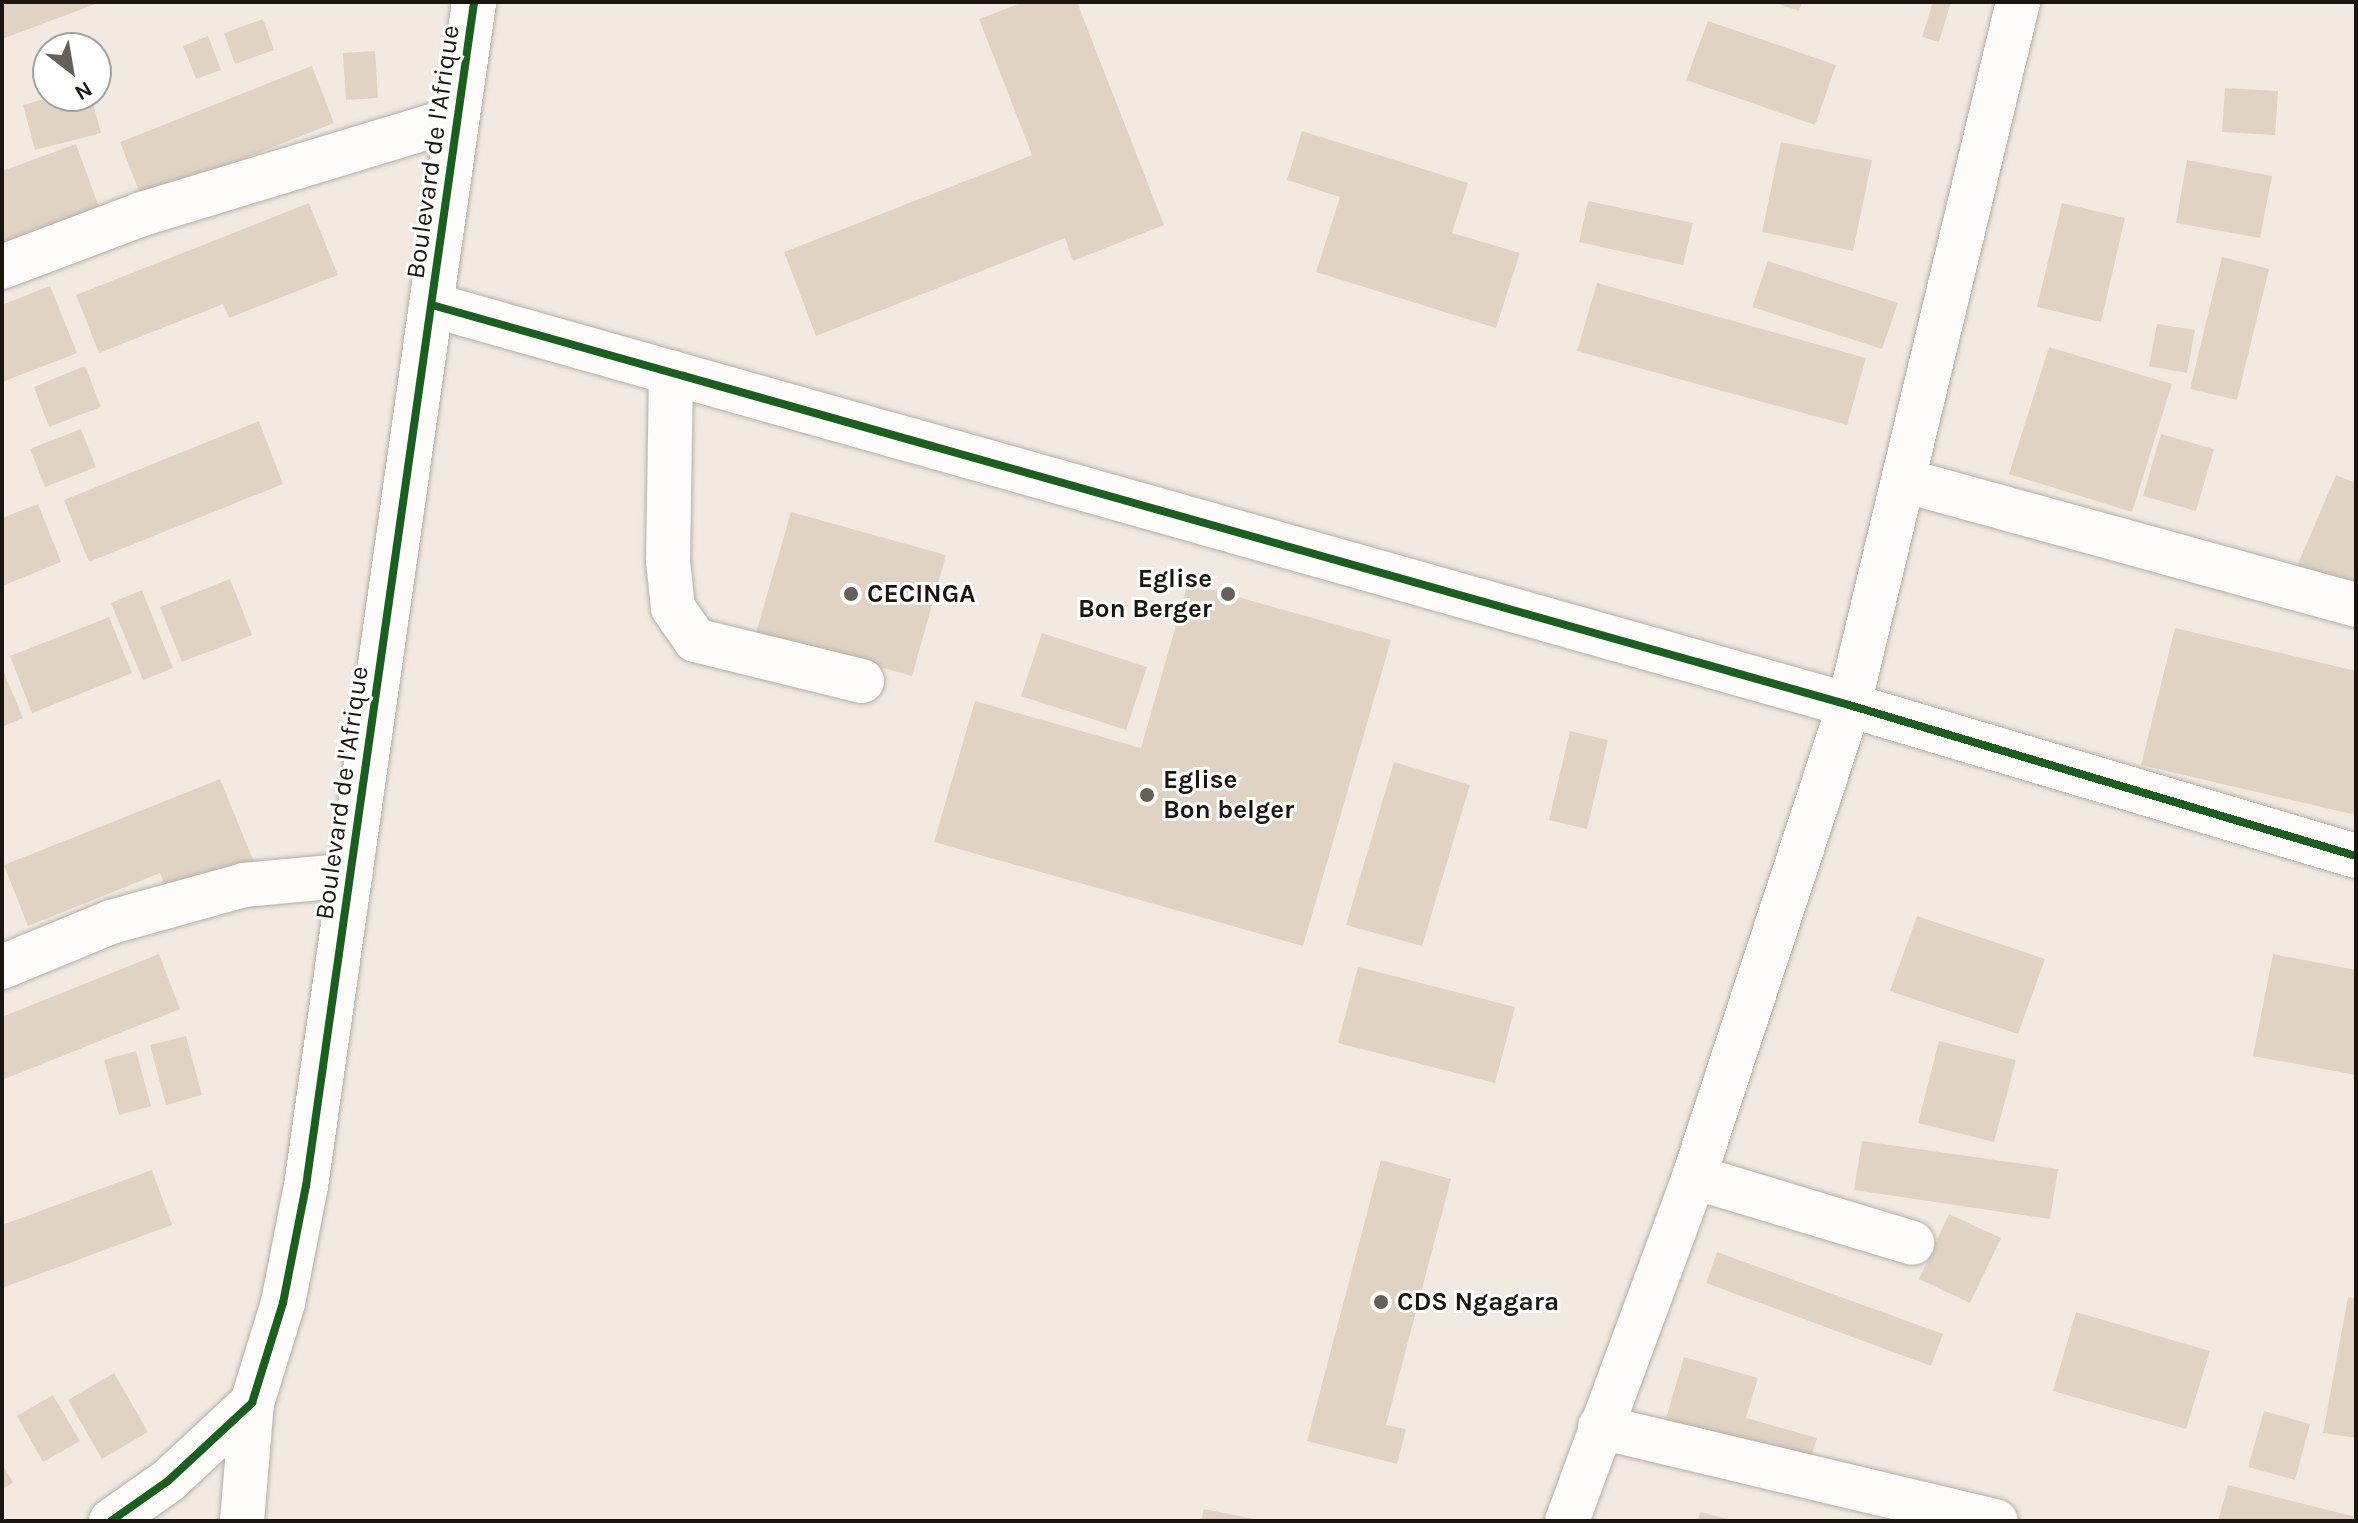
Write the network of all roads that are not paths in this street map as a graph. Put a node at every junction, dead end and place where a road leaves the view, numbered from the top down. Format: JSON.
{"nodes":[{"id":1,"x":474,"y":2,"type":"edge"},
{"id":2,"x":2018,"y":2,"type":"edge"},
{"id":3,"x":457,"y":118,"type":"junction"},
{"id":4,"x":2,"y":267,"type":"edge"},
{"id":5,"x":432,"y":305,"type":"junction"},
{"id":6,"x":671,"y":372,"type":"junction"},
{"id":7,"x":1906,"y":481,"type":"junction"},
{"id":8,"x":2356,"y":605,"type":"edge"},
{"id":9,"x":862,"y":681,"type":"dead end"},
{"id":10,"x":1849,"y":705,"type":"junction"},
{"id":11,"x":2356,"y":856,"type":"edge"},
{"id":12,"x":351,"y":875,"type":"junction"},
{"id":13,"x":2,"y":967,"type":"edge"},
{"id":14,"x":1694,"y":1177,"type":"junction"},
{"id":15,"x":1912,"y":1243,"type":"dead end"},
{"id":16,"x":252,"y":1403,"type":"junction"},
{"id":17,"x":1600,"y":1427,"type":"junction"},
{"id":18,"x":111,"y":1521,"type":"edge"},
{"id":19,"x":242,"y":1521,"type":"edge"},
{"id":20,"x":1567,"y":1521,"type":"edge"},
{"id":21,"x":1996,"y":1521,"type":"edge"}],
"edges":[{"from":1,"to":3,"type":"street","name":"Boulevard de l'Afrique"},
{"from":2,"to":7,"type":"street"},
{"from":3,"to":4,"type":"street"},
{"from":3,"to":5,"type":"street","name":"Boulevard de l'Afrique"},
{"from":5,"to":6,"type":"street"},
{"from":5,"to":12,"type":"street","name":"Boulevard de l'Afrique"},
{"from":6,"to":9,"type":"street"},
{"from":6,"to":10,"type":"street"},
{"from":7,"to":8,"type":"street"},
{"from":7,"to":10,"type":"street"},
{"from":10,"to":11,"type":"street"},
{"from":10,"to":14,"type":"street"},
{"from":12,"to":13,"type":"street"},
{"from":12,"to":16,"type":"street","name":"Boulevard de l'Afrique"},
{"from":14,"to":15,"type":"street"},
{"from":14,"to":17,"type":"street"},
{"from":16,"to":18,"type":"street","name":"Boulevard de l'Afrique"},
{"from":16,"to":19,"type":"street"},
{"from":17,"to":20,"type":"street"},
{"from":17,"to":21,"type":"street"}]}
